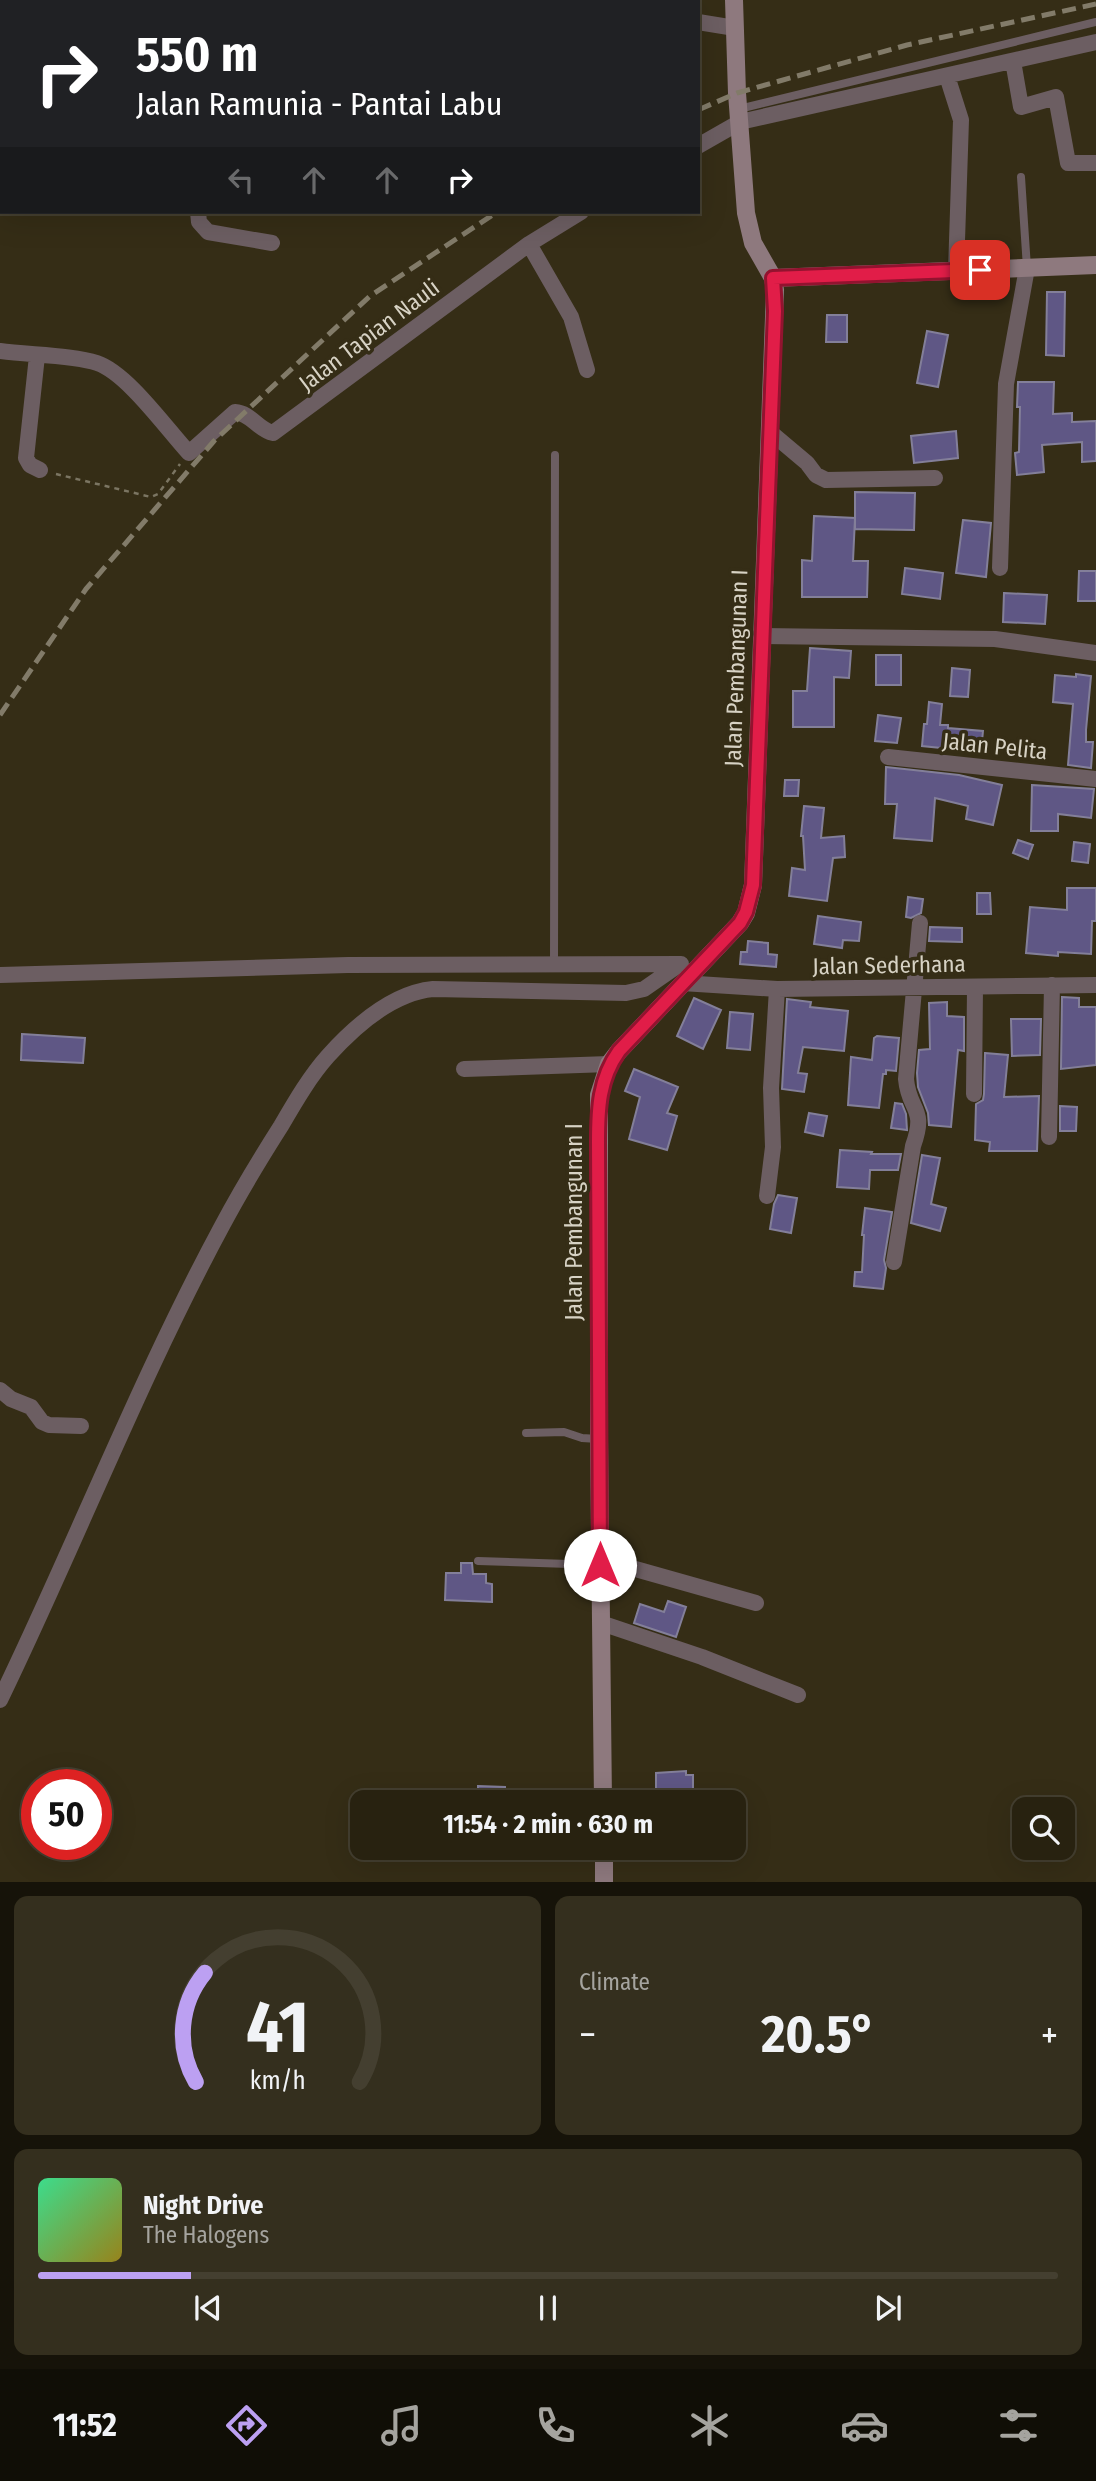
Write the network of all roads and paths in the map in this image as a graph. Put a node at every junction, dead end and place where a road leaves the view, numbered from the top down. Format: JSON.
{"nodes":[{"id":1,"x":734,"y":0,"type":"edge"},
{"id":2,"x":700,"y":22,"type":"edge"},
{"id":3,"x":1096,"y":22,"type":"edge"},
{"id":4,"x":734,"y":28,"type":"junction"},
{"id":5,"x":1096,"y":42,"type":"edge"},
{"id":6,"x":1013,"y":61,"type":"junction"},
{"id":7,"x":947,"y":76,"type":"junction"},
{"id":8,"x":859,"y":88,"type":"junction"},
{"id":9,"x":739,"y":116,"type":"junction"},
{"id":10,"x":700,"y":145,"type":"edge"},
{"id":11,"x":1096,"y":163,"type":"edge"},
{"id":12,"x":1021,"y":177,"type":"dead end"},
{"id":13,"x":198,"y":214,"type":"edge"},
{"id":14,"x":578,"y":214,"type":"edge"},
{"id":15,"x":272,"y":243,"type":"dead end"},
{"id":16,"x":529,"y":244,"type":"junction"},
{"id":17,"x":1096,"y":265,"type":"edge"},
{"id":18,"x":1027,"y":268,"type":"junction"},
{"id":19,"x":956,"y":271,"type":"junction"},
{"id":20,"x":773,"y":278,"type":"junction"},
{"id":21,"x":0,"y":351,"type":"edge"},
{"id":22,"x":37,"y":356,"type":"junction"},
{"id":23,"x":587,"y":370,"type":"dead end"},
{"id":24,"x":769,"y":431,"type":"junction"},
{"id":25,"x":189,"y":453,"type":"junction"},
{"id":26,"x":555,"y":455,"type":"dead end"},
{"id":27,"x":40,"y":470,"type":"joint"},
{"id":28,"x":935,"y":478,"type":"dead end"},
{"id":29,"x":1000,"y":568,"type":"dead end"},
{"id":30,"x":762,"y":636,"type":"junction"},
{"id":31,"x":1096,"y":653,"type":"edge"},
{"id":32,"x":888,"y":757,"type":"dead end"},
{"id":33,"x":1096,"y":779,"type":"edge"},
{"id":34,"x":920,"y":923,"type":"dead end"},
{"id":35,"x":680,"y":964,"type":"junction"},
{"id":36,"x":701,"y":964,"type":"junction"},
{"id":37,"x":554,"y":965,"type":"junction"},
{"id":38,"x":0,"y":975,"type":"edge"},
{"id":39,"x":682,"y":983,"type":"junction"},
{"id":40,"x":1052,"y":985,"type":"junction"},
{"id":41,"x":1096,"y":985,"type":"edge"},
{"id":42,"x":975,"y":987,"type":"junction"},
{"id":43,"x":914,"y":988,"type":"junction"},
{"id":44,"x":777,"y":989,"type":"junction"},
{"id":45,"x":609,"y":1064,"type":"junction"},
{"id":46,"x":464,"y":1069,"type":"dead end"},
{"id":47,"x":974,"y":1094,"type":"dead end"},
{"id":48,"x":1049,"y":1136,"type":"dead end"},
{"id":49,"x":767,"y":1196,"type":"dead end"},
{"id":50,"x":894,"y":1262,"type":"dead end"},
{"id":51,"x":0,"y":1390,"type":"edge"},
{"id":52,"x":81,"y":1426,"type":"dead end"},
{"id":53,"x":526,"y":1433,"type":"dead end"},
{"id":54,"x":599,"y":1439,"type":"junction"},
{"id":55,"x":478,"y":1561,"type":"dead end"},
{"id":56,"x":600,"y":1562,"type":"junction"},
{"id":57,"x":756,"y":1603,"type":"dead end"},
{"id":58,"x":601,"y":1623,"type":"junction"},
{"id":59,"x":798,"y":1695,"type":"dead end"},
{"id":60,"x":0,"y":1700,"type":"edge"},
{"id":61,"x":603,"y":1790,"type":"edge"},
{"id":62,"x":604,"y":1860,"type":"edge"},
{"id":63,"x":604,"y":1882,"type":"edge"}],
"edges":[{"from":1,"to":4,"type":"main road"},
{"from":2,"to":4,"type":"street"},
{"from":3,"to":8,"type":"lane"},
{"from":4,"to":9,"type":"main road"},
{"from":5,"to":6,"type":"street"},
{"from":6,"to":7,"type":"street"},
{"from":6,"to":11,"type":"street"},
{"from":7,"to":8,"type":"street"},
{"from":7,"to":19,"type":"street"},
{"from":8,"to":9,"type":"street"},
{"from":9,"to":10,"type":"street"},
{"from":9,"to":20,"type":"main road"},
{"from":12,"to":18,"type":"lane"},
{"from":13,"to":15,"type":"street"},
{"from":14,"to":16,"type":"street","name":"Jalan Tapian Nauli"},
{"from":16,"to":23,"type":"street"},
{"from":16,"to":25,"type":"street","name":"Jalan Tapian Nauli"},
{"from":17,"to":18,"type":"main road"},
{"from":18,"to":19,"type":"main road"},
{"from":18,"to":29,"type":"street"},
{"from":19,"to":20,"type":"main road"},
{"from":20,"to":24,"type":"main road","name":"Jalan Pembangunan I"},
{"from":21,"to":22,"type":"street"},
{"from":22,"to":25,"type":"street"},
{"from":22,"to":27,"type":"street"},
{"from":24,"to":28,"type":"street"},
{"from":24,"to":30,"type":"main road","name":"Jalan Pembangunan I"},
{"from":25,"to":27,"type":"path"},
{"from":26,"to":37,"type":"lane"},
{"from":30,"to":31,"type":"street"},
{"from":30,"to":36,"type":"main road","name":"Jalan Pembangunan I"},
{"from":32,"to":33,"type":"street","name":"Jalan Pelita"},
{"from":34,"to":43,"type":"street"},
{"from":35,"to":36,"type":"street"},
{"from":35,"to":37,"type":"street"},
{"from":35,"to":60,"type":"street"},
{"from":36,"to":39,"type":"main road","name":"Jalan Pembangunan I"},
{"from":37,"to":38,"type":"street"},
{"from":39,"to":44,"type":"street","name":"Jalan Sederhana"},
{"from":39,"to":45,"type":"main road","name":"Jalan Pembangunan I"},
{"from":40,"to":41,"type":"street","name":"Jalan Sederhana"},
{"from":40,"to":42,"type":"street","name":"Jalan Sederhana"},
{"from":40,"to":48,"type":"street"},
{"from":42,"to":43,"type":"street","name":"Jalan Sederhana"},
{"from":42,"to":47,"type":"street"},
{"from":43,"to":44,"type":"street","name":"Jalan Sederhana"},
{"from":43,"to":50,"type":"street"},
{"from":44,"to":49,"type":"street"},
{"from":45,"to":46,"type":"street"},
{"from":45,"to":54,"type":"main road","name":"Jalan Pembangunan I"},
{"from":51,"to":52,"type":"street"},
{"from":53,"to":54,"type":"lane"},
{"from":54,"to":56,"type":"main road","name":"Jalan Pembangunan I"},
{"from":55,"to":56,"type":"lane"},
{"from":56,"to":57,"type":"street"},
{"from":56,"to":58,"type":"main road","name":"Jalan Pembangunan I"},
{"from":58,"to":59,"type":"street"},
{"from":58,"to":61,"type":"main road","name":"Jalan Pembangunan I"},
{"from":62,"to":63,"type":"main road"}]}
